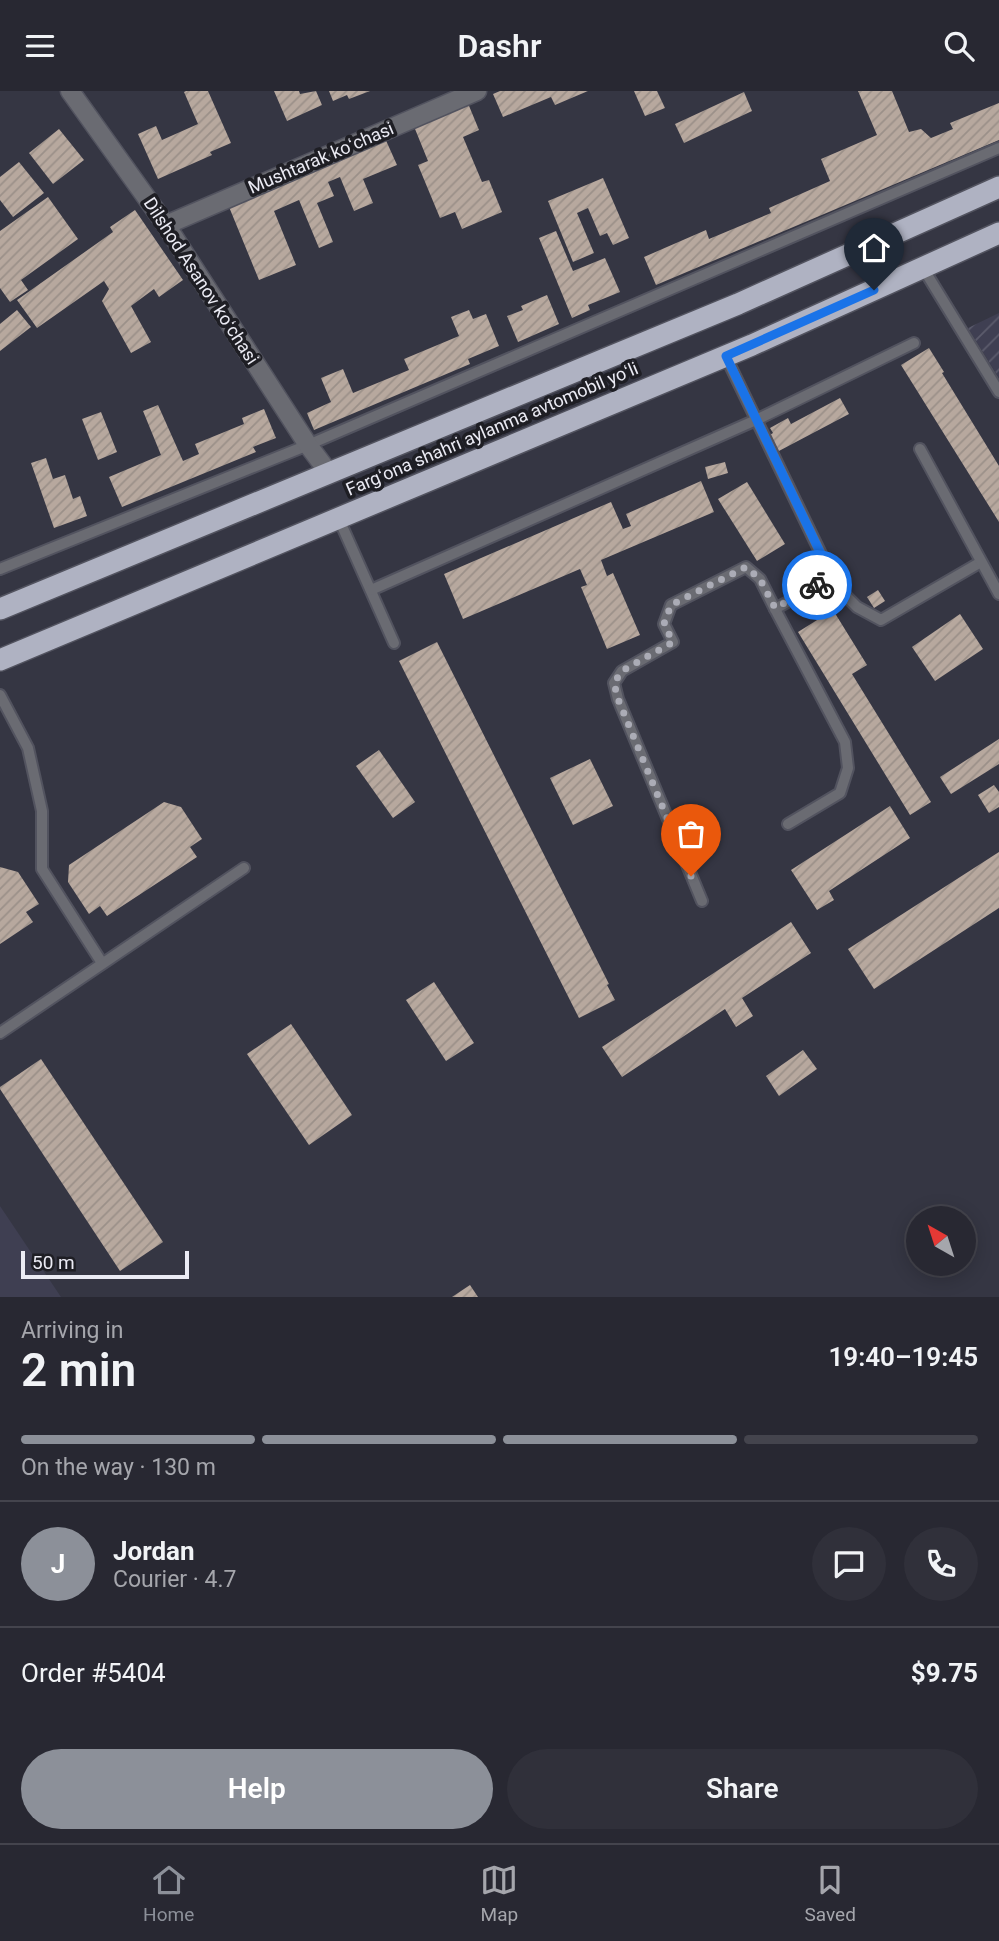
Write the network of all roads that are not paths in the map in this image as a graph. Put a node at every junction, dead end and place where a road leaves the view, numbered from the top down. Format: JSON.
{"nodes":[{"id":1,"x":70,"y":91,"type":"edge"},
{"id":2,"x":477,"y":91,"type":"edge"},
{"id":3,"x":999,"y":148,"type":"edge"},
{"id":4,"x":999,"y":187,"type":"edge"},
{"id":5,"x":166,"y":225,"type":"junction"},
{"id":6,"x":999,"y":233,"type":"edge"},
{"id":7,"x":923,"y":268,"type":"junction"},
{"id":8,"x":914,"y":343,"type":"dead end"},
{"id":9,"x":726,"y":356,"type":"junction"},
{"id":10,"x":999,"y":392,"type":"edge"},
{"id":11,"x":757,"y":420,"type":"junction"},
{"id":12,"x":308,"y":445,"type":"junction"},
{"id":13,"x":920,"y":449,"type":"dead end"},
{"id":14,"x":329,"y":473,"type":"junction"},
{"id":15,"x":338,"y":517,"type":"junction"},
{"id":16,"x":981,"y":562,"type":"junction"},
{"id":17,"x":0,"y":569,"type":"edge"},
{"id":18,"x":832,"y":577,"type":"junction"},
{"id":19,"x":371,"y":590,"type":"junction"},
{"id":20,"x":999,"y":594,"type":"edge"},
{"id":21,"x":775,"y":608,"type":"junction"},
{"id":22,"x":0,"y":609,"type":"edge"},
{"id":23,"x":394,"y":643,"type":"dead end"},
{"id":24,"x":0,"y":660,"type":"edge"},
{"id":25,"x":0,"y":695,"type":"edge"},
{"id":26,"x":788,"y":824,"type":"dead end"},
{"id":27,"x":244,"y":867,"type":"dead end"},
{"id":28,"x":702,"y":901,"type":"dead end"},
{"id":29,"x":102,"y":963,"type":"junction"},
{"id":30,"x":0,"y":1033,"type":"edge"}],
"edges":[{"from":1,"to":5,"type":"street","name":"Dilshod Asanov koʻchasi"},
{"from":2,"to":5,"type":"street","name":"Mushtarak koʻchasi"},
{"from":3,"to":12,"type":"lane"},
{"from":4,"to":14,"type":"highway","name":"Fargʻona shahri aylanma avtomobil yoʻli"},
{"from":5,"to":12,"type":"street","name":"Dilshod Asanov koʻchasi"},
{"from":6,"to":7,"type":"highway","name":"Fargʻona shahri aylanma avtomobil yoʻli"},
{"from":7,"to":9,"type":"highway","name":"Fargʻona shahri aylanma avtomobil yoʻli"},
{"from":7,"to":10,"type":"lane"},
{"from":8,"to":11,"type":"lane"},
{"from":9,"to":11,"type":"lane"},
{"from":9,"to":15,"type":"highway","name":"Fargʻona shahri aylanma avtomobil yoʻli"},
{"from":11,"to":18,"type":"lane"},
{"from":11,"to":19,"type":"lane"},
{"from":12,"to":14,"type":"street","name":"Dilshod Asanov koʻchasi"},
{"from":12,"to":17,"type":"lane"},
{"from":13,"to":16,"type":"lane"},
{"from":14,"to":22,"type":"highway","name":"Fargʻona shahri aylanma avtomobil yoʻli"},
{"from":15,"to":19,"type":"lane"},
{"from":15,"to":24,"type":"highway","name":"Fargʻona shahri aylanma avtomobil yoʻli"},
{"from":16,"to":18,"type":"lane"},
{"from":16,"to":20,"type":"lane"},
{"from":18,"to":21,"type":"lane"},
{"from":19,"to":23,"type":"lane"},
{"from":21,"to":26,"type":"lane"},
{"from":21,"to":28,"type":"lane"},
{"from":25,"to":29,"type":"lane"},
{"from":27,"to":29,"type":"lane"},
{"from":29,"to":30,"type":"lane"}]}
